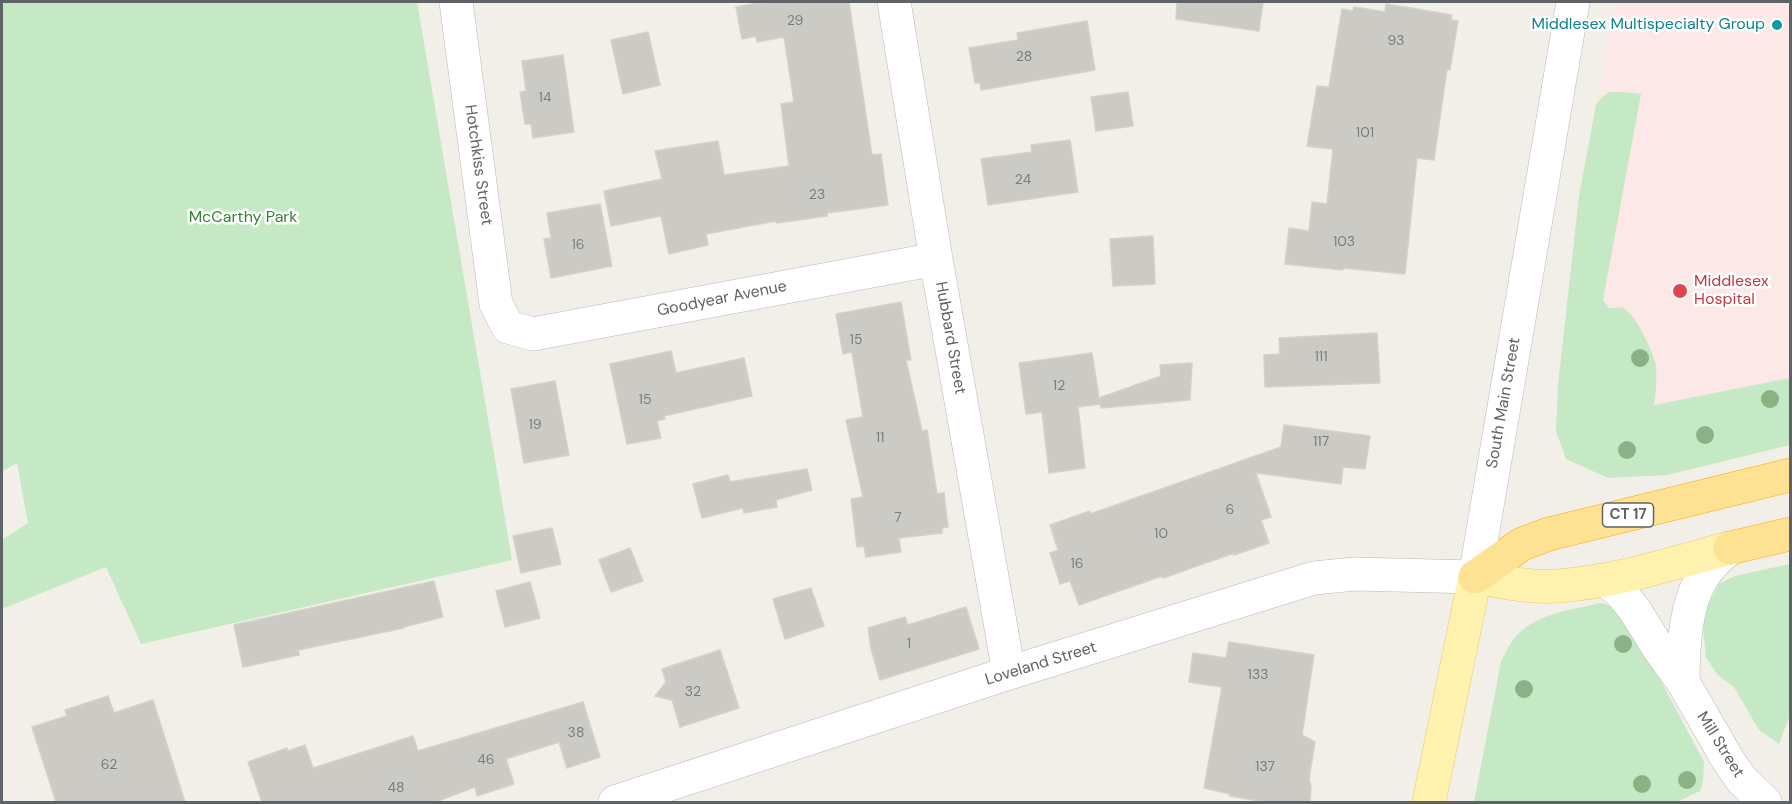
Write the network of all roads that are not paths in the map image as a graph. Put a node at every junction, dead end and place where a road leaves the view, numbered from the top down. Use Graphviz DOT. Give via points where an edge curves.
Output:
graph roads {
  1 [pos="456,2"];
  2 [pos="894,2"];
  3 [pos="1573,2"];
  4 [pos="936,259"];
  5 [pos="508,327"];
  6 [pos="1791,475"];
  7 [pos="1791,534"];
  8 [pos="1730,548"];
  9 [pos="1475,577"];
  10 [pos="1606,580"];
  11 [pos="1009,673"];
  12 [pos="1683,682"];
  13 [pos="615,802"];
  14 [pos="1429,802"];
  15 [pos="1765,802"];
  1 -- 5 [label="street, Hotchkiss Street" via="496,304"];
  2 -- 4 [label="street, Hubbard Street"];
  3 -- 9 [label="street, South Main Street"];
  4 -- 5 [label="street, Goodyear Avenue" via="532,334"];
  4 -- 11 [label="street, Hubbard Street"];
  6 -- 9 [label="highway, CT 17" via="1549,534 1522,544"];
  7 -- 8 [label="highway"];
  8 -- 10 [label="main road"];
  8 -- 12 [label="street" via="1713,562 1693,594"];
  9 -- 10 [label="main road" via="1536,586"];
  9 -- 11 [label="street, Loveland Street" via="1355,574 1314,578"];
  9 -- 14 [label="main road, South Main Street"];
  10 -- 12 [label="street, Mill Street" via="1634,609"];
  11 -- 13 [label="street, Loveland Street"];
  12 -- 15 [label="street, Mill Street" via="1728,760"];
}
